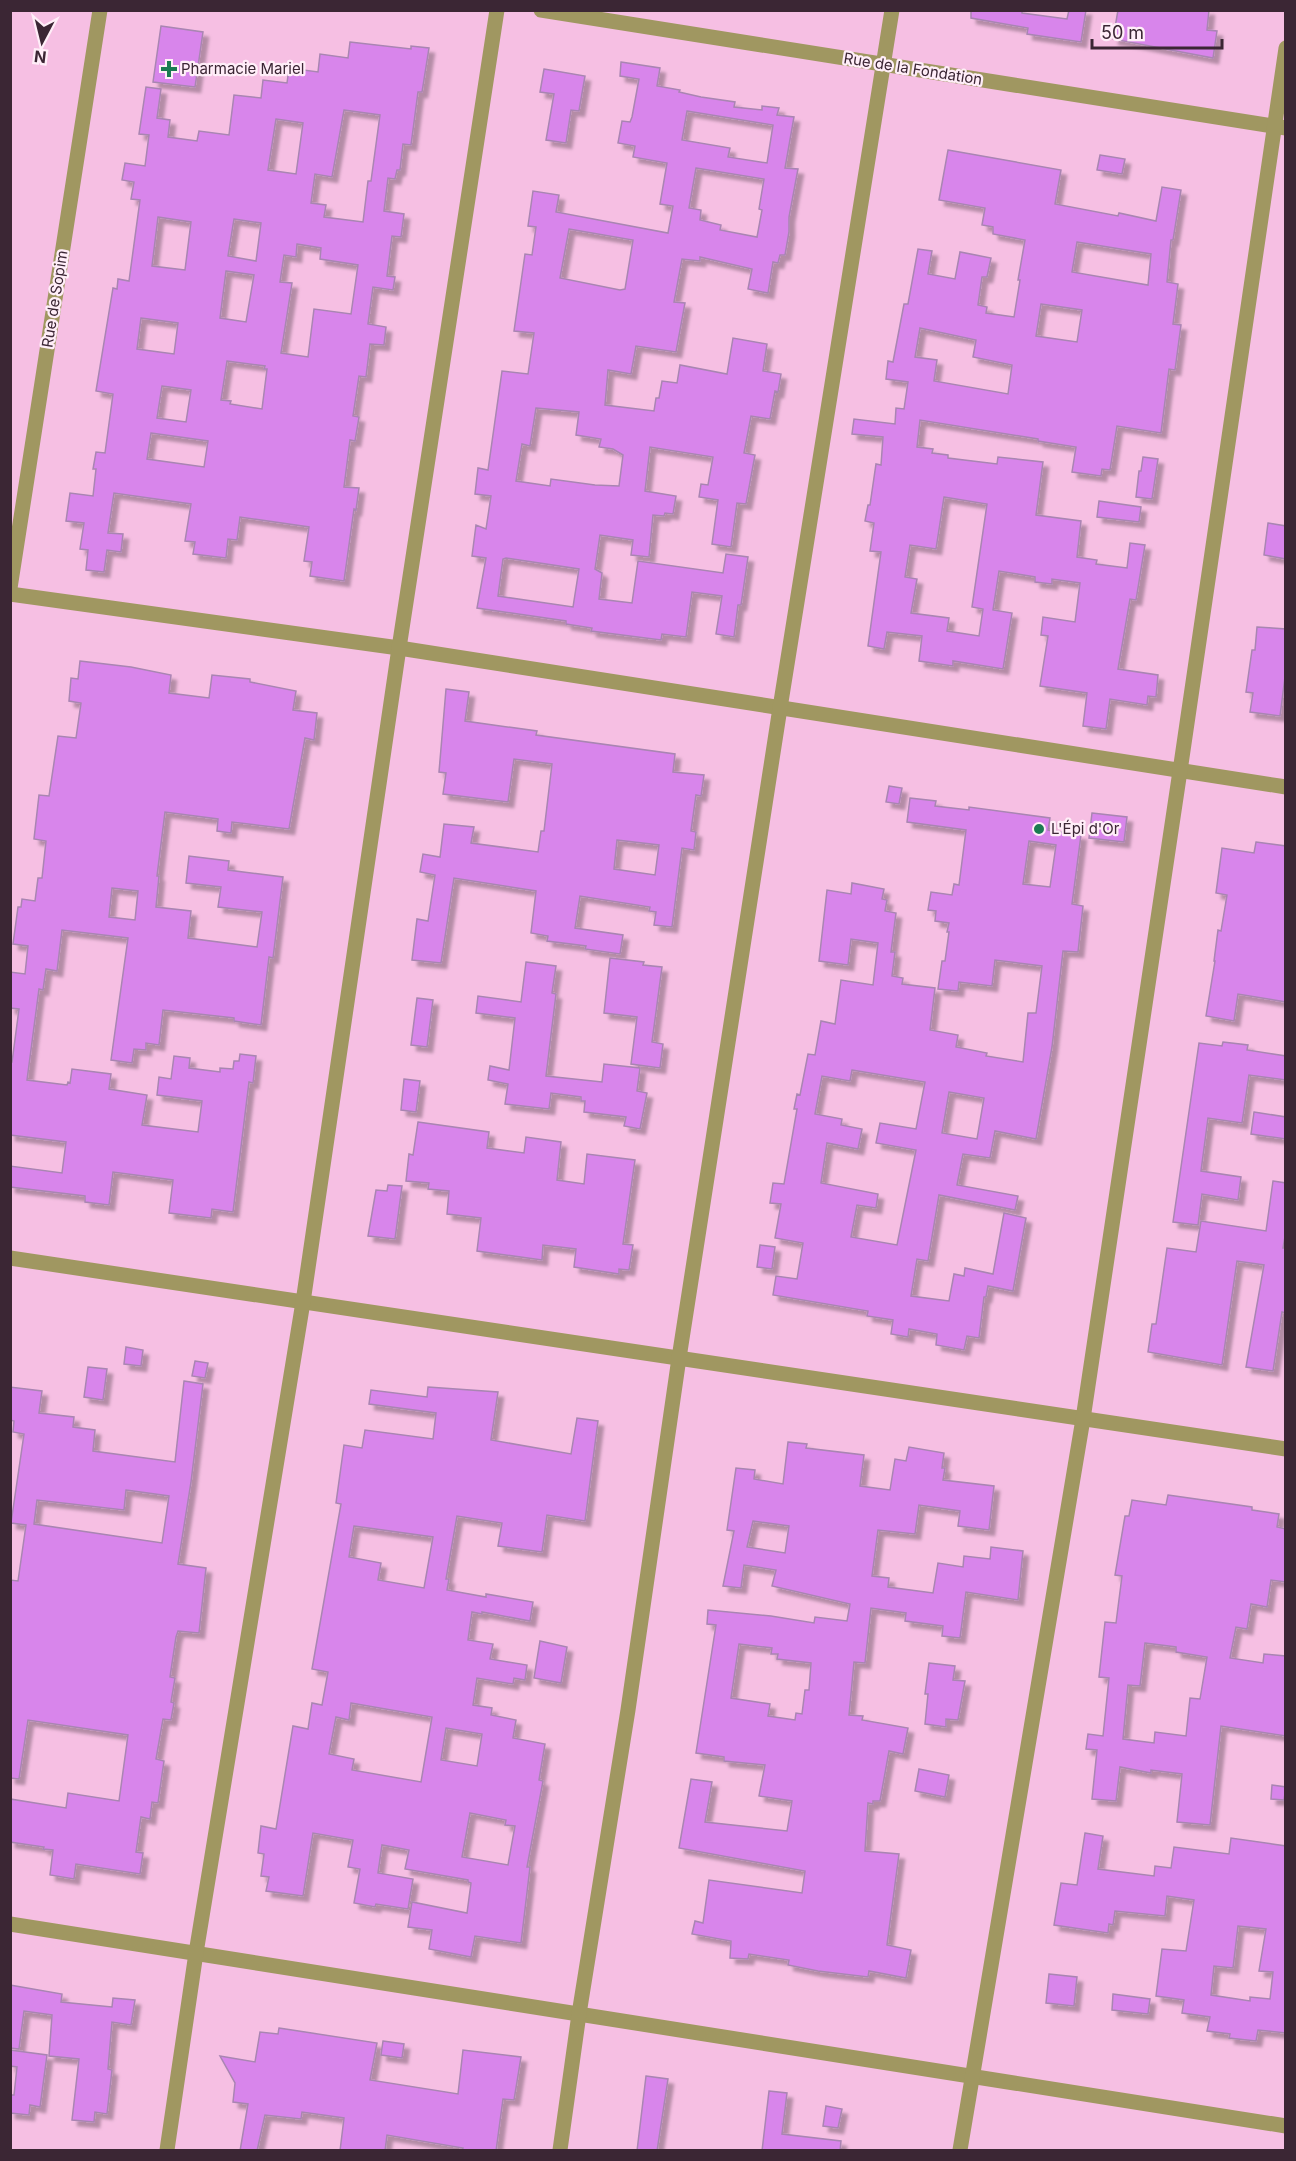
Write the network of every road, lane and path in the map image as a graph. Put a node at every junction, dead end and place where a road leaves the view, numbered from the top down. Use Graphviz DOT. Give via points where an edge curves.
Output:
graph roads {
  1 [pos="100,10"];
  2 [pos="497,10"];
  3 [pos="541,10"];
  4 [pos="892,10"];
  5 [pos="1286,48"];
  6 [pos="884,64"];
  7 [pos="1280,127"];
  8 [pos="10,588"];
  9 [pos="10,594"];
  10 [pos="399,648"];
  11 [pos="780,708"];
  12 [pos="1180,771"];
  13 [pos="1286,787"];
  14 [pos="10,1258"];
  15 [pos="303,1302"];
  16 [pos="679,1358"];
  17 [pos="1083,1419"];
  18 [pos="1286,1449"];
  19 [pos="10,1924"];
  20 [pos="196,1953"];
  21 [pos="579,2014"];
  22 [pos="972,2076"];
  23 [pos="1286,2126"];
  24 [pos="167,2151"];
  25 [pos="560,2151"];
  26 [pos="960,2151"];
  1 -- 8 [label="street, Rue de Sopim"];
  2 -- 10 [label="street"];
  3 -- 6 [label="street, Rue de la Fondation"];
  4 -- 6 [label="street"];
  5 -- 7 [label="street"];
  6 -- 7 [label="street, Rue de la Fondation"];
  6 -- 11 [label="street"];
  7 -- 12 [label="street"];
  9 -- 10 [label="street"];
  10 -- 11 [label="street"];
  10 -- 15 [label="street"];
  11 -- 12 [label="street"];
  11 -- 16 [label="street"];
  12 -- 13 [label="street"];
  12 -- 17 [label="street"];
  14 -- 15 [label="street"];
  15 -- 16 [label="street"];
  15 -- 20 [label="street"];
  16 -- 17 [label="street"];
  16 -- 21 [label="street"];
  17 -- 18 [label="street"];
  17 -- 22 [label="street"];
  19 -- 20 [label="street"];
  20 -- 21 [label="street"];
  20 -- 24 [label="street"];
  21 -- 22 [label="street"];
  21 -- 25 [label="street"];
  22 -- 23 [label="street"];
  22 -- 26 [label="street"];
}
